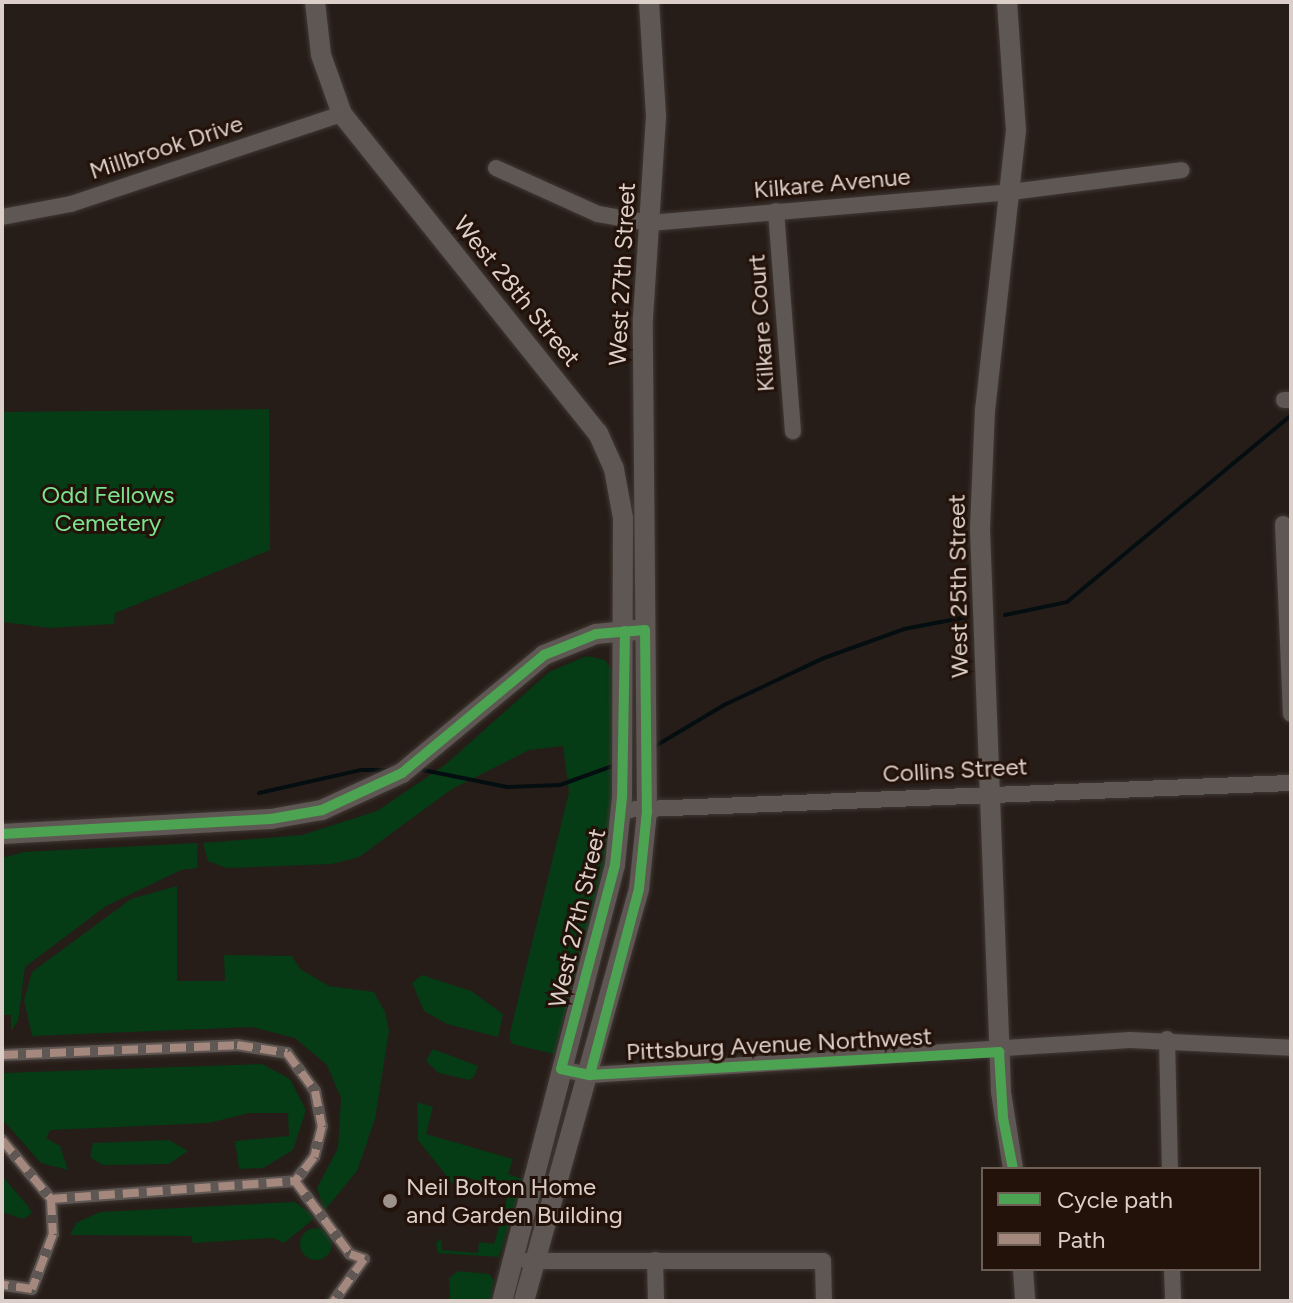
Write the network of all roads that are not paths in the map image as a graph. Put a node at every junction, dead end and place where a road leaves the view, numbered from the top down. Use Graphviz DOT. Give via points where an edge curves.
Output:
graph roads {
  1 [pos="315,2"];
  2 [pos="649,2"];
  3 [pos="1007,2"];
  4 [pos="342,114"];
  5 [pos="496,168"];
  6 [pos="1182,170"];
  7 [pos="1011,192"];
  8 [pos="776,211"];
  9 [pos="2,217"];
  10 [pos="650,223"];
  11 [pos="793,431"];
  12 [pos="1283,524"];
  13 [pos="635,630"];
  14 [pos="1291,714"];
  15 [pos="1291,783"];
  16 [pos="993,792"];
  17 [pos="621,810"];
  18 [pos="647,811"];
  19 [pos="2,834"];
  20 [pos="1167,1039"];
  21 [pos="1291,1048"];
  22 [pos="999,1052"];
  23 [pos="2,1055"];
  24 [pos="561,1069"];
  25 [pos="590,1075"];
  26 [pos="2,1140"];
  27 [pos="1013,1167"];
  28 [pos="1170,1167"];
  29 [pos="295,1181"];
  30 [pos="51,1199"];
  31 [pos="655,1260"];
  32 [pos="513,1261"];
  33 [pos="535,1262"];
  34 [pos="1023,1271"];
  35 [pos="1172,1271"];
  36 [pos="2,1285"];
  37 [pos="30,1295"];
  38 [pos="334,1301"];
  39 [pos="502,1301"];
  40 [pos="524,1301"];
  41 [pos="656,1301"];
  42 [pos="824,1301"];
  43 [pos="1025,1301"];
  44 [pos="1173,1301"];
  1 -- 4 [label="street, West 28th Street" via="321,55"];
  2 -- 10 [label="street, West 27th Street" via="656,116"];
  3 -- 7 [label="street, West 25th Street" via="1016,130"];
  4 -- 9 [label="street, Millbrook Drive" via="71,204"];
  4 -- 13 [label="street, West 28th Street" via="598,433 614,469"];
  5 -- 10 [label="street, Kilkare Avenue" via="598,214"];
  6 -- 7 [label="street, Kilkare Avenue"];
  7 -- 8 [label="street, Kilkare Avenue"];
  7 -- 16 [label="street, West 25th Street" via="985,409 980,529"];
  8 -- 10 [label="street, Kilkare Avenue"];
  8 -- 11 [label="street, Kilkare Court"];
  10 -- 13 [label="street, West 27th Street"];
  12 -- 14 [label="street"];
  13 -- 17 [label="street, West 27th Street"];
  13 -- 18 [label="street, West 27th Street"];
  13 -- 19 [label="street" via="571,642 544,655 402,773 322,810 271,819"];
  15 -- 16 [label="street, Collins Street"];
  16 -- 18 [label="street, Collins Street"];
  16 -- 22 [label="street, West 25th Street"];
  17 -- 18 [label="street, Collins Street"];
  17 -- 24 [label="street, West 27th Street" via="615,865"];
  18 -- 25 [label="street, West 27th Street" via="639,889"];
  20 -- 21 [label="street, Pittsburg Avenue Northwest"];
  20 -- 22 [label="street, Pittsburg Avenue Northwest"];
  20 -- 28 [label="street"];
  22 -- 25 [label="street, Pittsburg Avenue Northwest"];
  22 -- 27 [label="street, West 25th Street"];
  23 -- 29 [label="street" via="237,1045 287,1053 315,1091 322,1126 314,1157"];
  24 -- 25 [label="street, Pittsburg Avenue Northwest"];
  24 -- 32 [label="street, West 27th Street"];
  25 -- 33 [label="street, West 27th Street"];
  26 -- 30 [label="street"];
  29 -- 30 [label="street"];
  29 -- 38 [label="street" via="350,1254 364,1259"];
  30 -- 37 [label="street" via="53,1234"];
  31 -- 33 [label="street"];
  31 -- 41 [label="street"];
  31 -- 42 [label="street" via="823,1261"];
  32 -- 33 [label="street"];
  32 -- 39 [label="street, West 27th Street"];
  33 -- 40 [label="street, West 27th Street"];
  34 -- 43 [label="street"];
  35 -- 44 [label="street"];
  36 -- 37 [label="street"];
}
